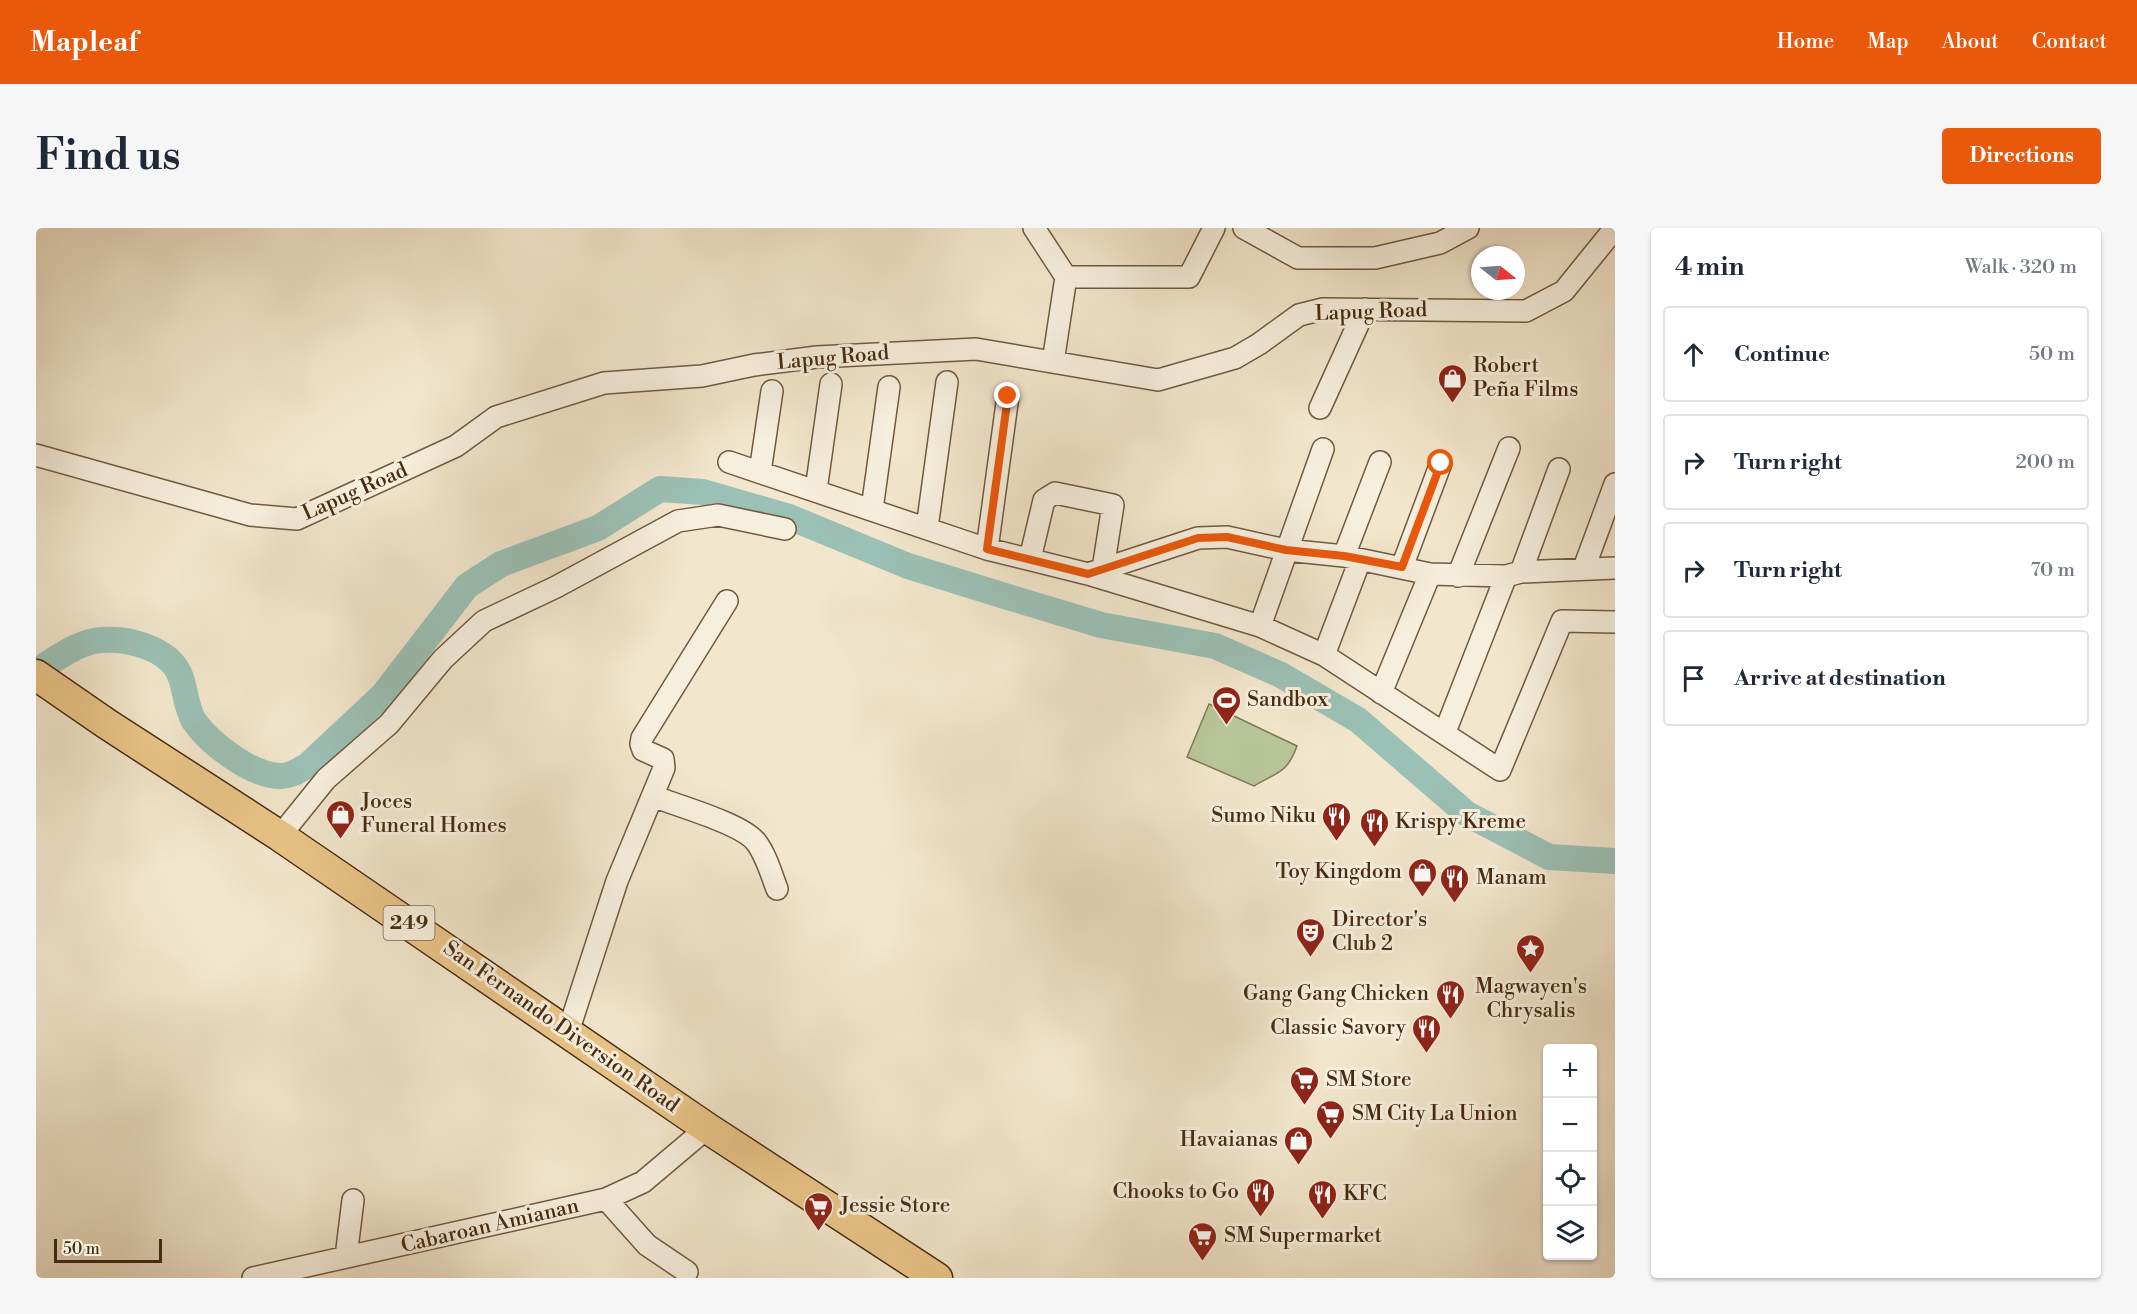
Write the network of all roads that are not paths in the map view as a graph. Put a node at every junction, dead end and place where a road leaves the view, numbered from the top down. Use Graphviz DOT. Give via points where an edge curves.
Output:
graph roads {
  1 [pos="1035,228"];
  2 [pos="1214,228"];
  3 [pos="1244,228"];
  4 [pos="1468,228"];
  5 [pos="1615,228"];
  6 [pos="1065,277"];
  7 [pos="1365,309"];
  8 [pos="1053,362"];
  9 [pos="947,382"];
  10 [pos="831,384"];
  11 [pos="889,387"];
  12 [pos="772,391"];
  13 [pos="1008,396"];
  14 [pos="1320,408"];
  15 [pos="1509,448"];
  16 [pos="1323,449"];
  17 [pos="36,455"];
  18 [pos="729,462"];
  19 [pos="1380,462"];
  20 [pos="1441,463"];
  21 [pos="1559,469"];
  22 [pos="760,472"];
  23 [pos="1615,484"];
  24 [pos="816,490"];
  25 [pos="872,509"];
  26 [pos="927,528"];
  27 [pos="785,529"];
  28 [pos="987,549"];
  29 [pos="1286,550"];
  30 [pos="1352,558"];
  31 [pos="1030,559"];
  32 [pos="1402,567"];
  33 [pos="1584,568"];
  34 [pos="1615,568"];
  35 [pos="1095,571"];
  36 [pos="1430,574"];
  37 [pos="1514,574"];
  38 [pos="1458,576"];
  39 [pos="728,602"];
  40 [pos="1615,622"];
  41 [pos="1260,626"];
  42 [pos="1324,655"];
  43 [pos="36,675"];
  44 [pos="1381,693"];
  45 [pos="1444,732"];
  46 [pos="652,796"];
  47 [pos="280,836"];
  48 [pos="777,889"];
  49 [pos="568,1032"];
  50 [pos="707,1128"];
  51 [pos="353,1200"];
  52 [pos="606,1200"];
  53 [pos="346,1257"];
  54 [pos="687,1272"];
  55 [pos="253,1278"];
  56 [pos="938,1278"];
  1 -- 6 [label="street"];
  2 -- 6 [label="street" via="1189,277"];
  3 -- 4 [label="street" via="1298,258 1375,258 1440,243"];
  5 -- 7 [label="street, Lapug Road" via="1564,291 1526,311"];
  6 -- 8 [label="street"];
  7 -- 8 [label="street, Lapug Road" via="1323,309 1299,315 1235,358 1158,380"];
  7 -- 14 [label="street"];
  8 -- 17 [label="street, Lapug Road" via="976,349 816,357 702,376 604,383 496,417 456,446 297,519 250,515"];
  9 -- 26 [label="street"];
  10 -- 24 [label="street"];
  11 -- 25 [label="street"];
  12 -- 22 [label="street"];
  13 -- 28 [label="street"];
  15 -- 38 [label="street"];
  16 -- 29 [label="street"];
  18 -- 22 [label="street"];
  19 -- 30 [label="street"];
  20 -- 32 [label="street"];
  21 -- 37 [label="street"];
  22 -- 24 [label="street"];
  23 -- 33 [label="street"];
  24 -- 25 [label="street"];
  25 -- 26 [label="street"];
  26 -- 28 [label="street"];
  27 -- 47 [label="street" via="718,515 678,521 484,621 443,659 389,724 326,779"];
  28 -- 31 [label="street"];
  29 -- 30 [label="street"];
  29 -- 35 [label="street" via="1227,537 1198,538"];
  29 -- 41 [label="street"];
  30 -- 32 [label="street"];
  30 -- 42 [label="street"];
  31 -- 35 [label="street"];
  31 -- 35 [label="street" via="1044,500 1055,494 1113,505"];
  32 -- 36 [label="street"];
  33 -- 34 [label="street"];
  33 -- 37 [label="street"];
  35 -- 41 [label="street"];
  36 -- 38 [label="street"];
  36 -- 44 [label="street"];
  37 -- 38 [label="street"];
  37 -- 45 [label="street"];
  39 -- 46 [label="street" via="642,738 643,750 665,763"];
  40 -- 45 [label="street" via="1562,621 1500,770"];
  41 -- 42 [label="street"];
  42 -- 44 [label="street"];
  43 -- 47 [label="highway, San Fernando Diversion Road / 249"];
  44 -- 45 [label="street"];
  46 -- 48 [label="street" via="736,828 755,840"];
  46 -- 49 [label="street" via="617,880"];
  47 -- 49 [label="highway, San Fernando Diversion Road / 249"];
  49 -- 50 [label="highway, San Fernando Diversion Road / 249"];
  50 -- 52 [label="street, Cabaroan Amianan" via="643,1182"];
  50 -- 56 [label="highway, San Fernando Diversion Road / 249"];
  51 -- 53 [label="street"];
  52 -- 53 [label="street, Cabaroan Amianan"];
  52 -- 54 [label="street" via="647,1245"];
  53 -- 55 [label="street, Cabaroan Amianan"];
}
